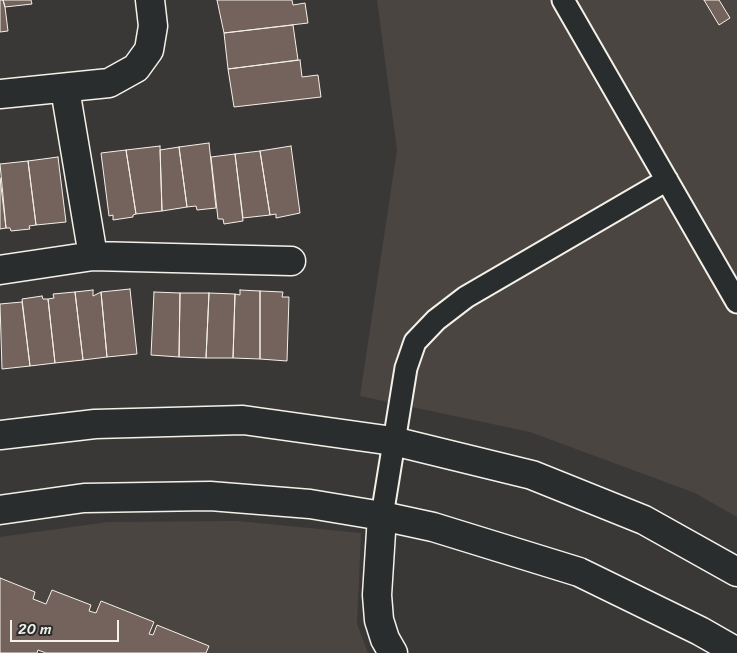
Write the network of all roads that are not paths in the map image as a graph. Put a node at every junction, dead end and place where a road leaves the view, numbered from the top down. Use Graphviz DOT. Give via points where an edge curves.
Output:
graph roads {
  1 [pos="150,0"];
  2 [pos="563,0"];
  3 [pos="65,89"];
  4 [pos="0,94"];
  5 [pos="667,180"];
  6 [pos="93,256"];
  7 [pos="291,262"];
  8 [pos="0,270"];
  9 [pos="737,302"];
  10 [pos="0,435"];
  11 [pos="392,441"];
  12 [pos="0,510"];
  13 [pos="382,516"];
  14 [pos="737,572"];
  15 [pos="737,652"];
  16 [pos="393,653"];
  1 -- 3 [label="street" via="152,26 149,50 136,68 110,83"];
  2 -- 5 [label="lane"];
  3 -- 4 [label="street"];
  3 -- 6 [label="street"];
  5 -- 9 [label="lane"];
  5 -- 11 [label="lane" via="466,297 436,320 416,342 406,368"];
  6 -- 7 [label="street"];
  6 -- 8 [label="street"];
  10 -- 11 [label="street" via="95,424 243,420"];
  11 -- 13 [label="lane"];
  11 -- 14 [label="street" via="532,475 644,520"];
  12 -- 13 [label="street" via="84,498 210,496 310,504"];
  13 -- 15 [label="street" via="433,527 579,572"];
  13 -- 16 [label="street" via="377,595 379,620"];
}
